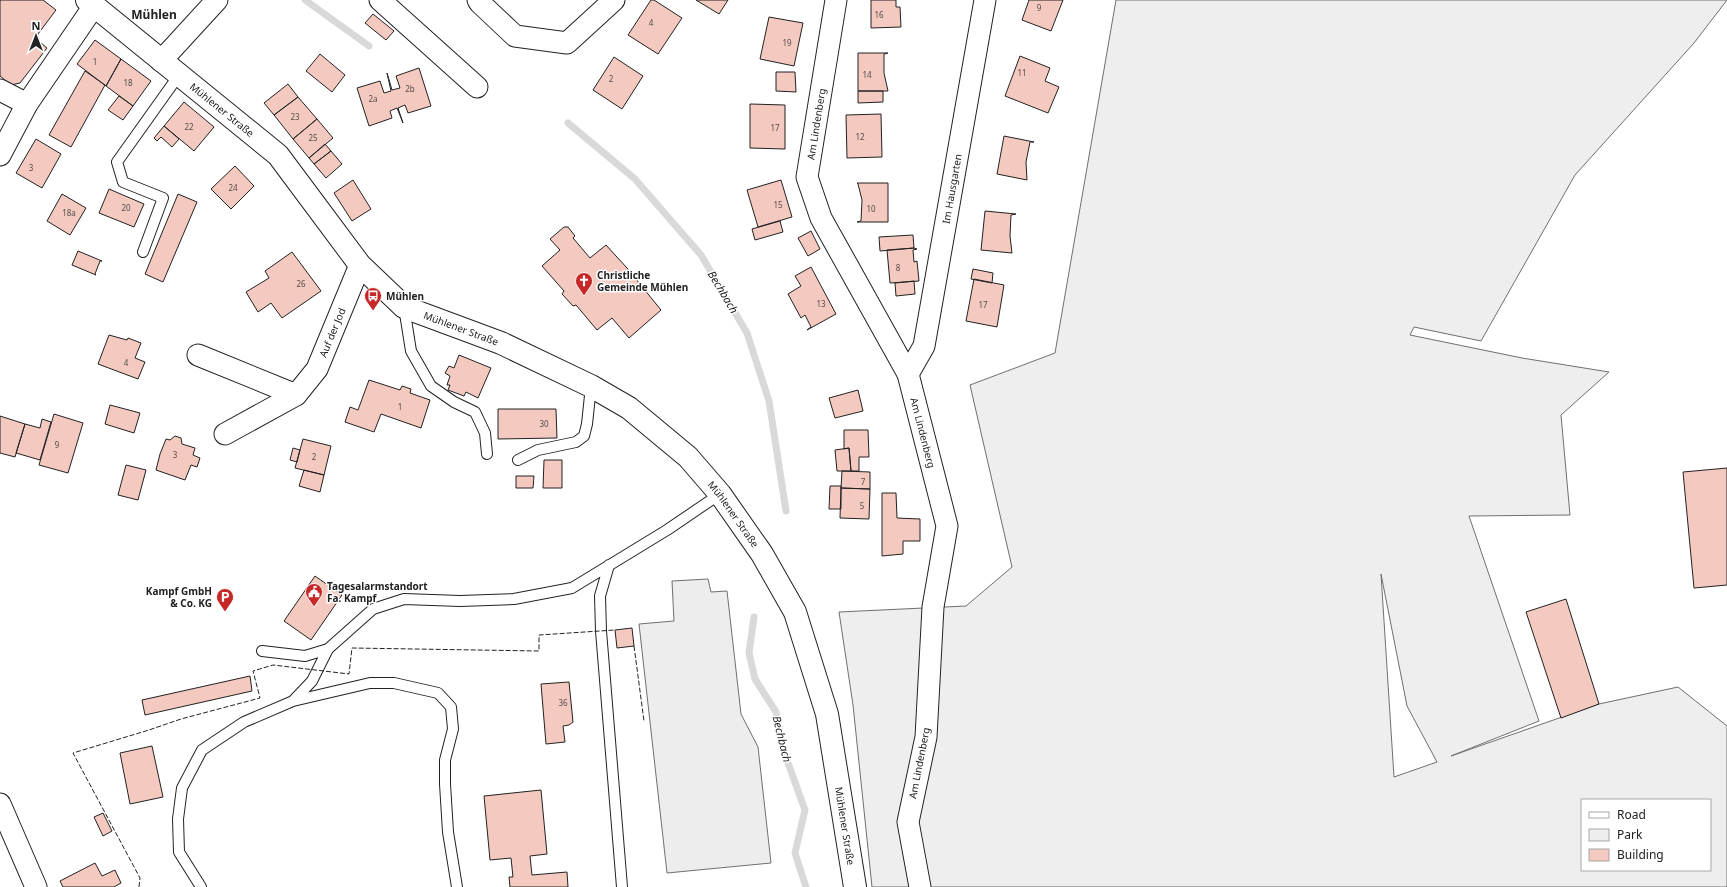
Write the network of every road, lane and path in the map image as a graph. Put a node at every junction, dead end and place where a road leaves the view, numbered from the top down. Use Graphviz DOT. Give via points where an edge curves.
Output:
graph roads {
  1 [pos="217,0"];
  2 [pos="380,0"];
  3 [pos="478,0"];
  4 [pos="614,0"];
  5 [pos="836,0"];
  6 [pos="985,0"];
  7 [pos="90,3"];
  8 [pos="161,61"];
  9 [pos="179,75"];
  10 [pos="477,87"];
  11 [pos="0,90"];
  12 [pos="27,104"];
  13 [pos="0,155"];
  14 [pos="143,252"];
  15 [pos="360,265"];
  16 [pos="404,307"];
  17 [pos="198,355"];
  18 [pos="908,374"];
  19 [pos="591,386"];
  20 [pos="296,395"];
  21 [pos="225,434"];
  22 [pos="487,454"];
  23 [pos="518,460"];
  24 [pos="720,494"];
  25 [pos="608,565"];
  26 [pos="328,649"];
  27 [pos="262,651"];
  28 [pos="293,701"];
  29 [pos="0,804"];
  30 [pos="36,887"];
  31 [pos="201,887"];
  32 [pos="457,887"];
  33 [pos="622,887"];
  34 [pos="855,887"];
  35 [pos="920,887"];
  1 -- 8 [label="street"];
  2 -- 10 [label="street"];
  3 -- 4 [label="street" via="514,36 567,43"];
  5 -- 18 [label="street, Am Lindenberg" via="807,176 821,218"];
  6 -- 18 [label="street, Im Hausgarten" via="924,346"];
  7 -- 8 [label="main road, Mühlener Straße"];
  7 -- 12 [label="street"];
  8 -- 9 [label="main road, Mühlener Straße"];
  9 -- 14 [label="lane" via="117,162 123,182 163,198"];
  9 -- 15 [label="main road, Mühlener Straße" via="278,156"];
  11 -- 12 [label="street"];
  12 -- 13 [label="street"];
  15 -- 16 [label="main road, Mühlener Straße"];
  15 -- 20 [label="street, Auf der Jod" via="316,369"];
  16 -- 19 [label="main road, Mühlener Straße" via="502,343"];
  16 -- 22 [label="lane" via="411,351 431,386 454,402 475,412 486,433"];
  17 -- 20 [label="street"];
  18 -- 35 [label="street, Am Lindenberg" via="947,526 933,607 926,737 908,822"];
  19 -- 23 [label="lane" via="584,436 576,442 538,450"];
  19 -- 24 [label="main road, Mühlener Straße" via="629,408 688,457"];
  20 -- 21 [label="street, Auf der Jod"];
  24 -- 25 [label="lane" via="667,530"];
  24 -- 34 [label="main road, Mühlener Straße" via="762,554 795,612 827,714"];
  25 -- 26 [label="lane" via="572,588 514,599 404,599 373,609"];
  25 -- 33 [label="lane" via="600,596 601,631"];
  26 -- 27 [label="lane" via="305,656"];
  26 -- 28 [label="lane" via="312,681"];
  28 -- 31 [label="lane" via="244,722 202,750 182,788 178,819 180,852"];
  28 -- 32 [label="lane" via="370,683 394,683 438,693 451,707 453,729 445,760 445,784 448,832"];
  29 -- 30 [label="street"];
}
